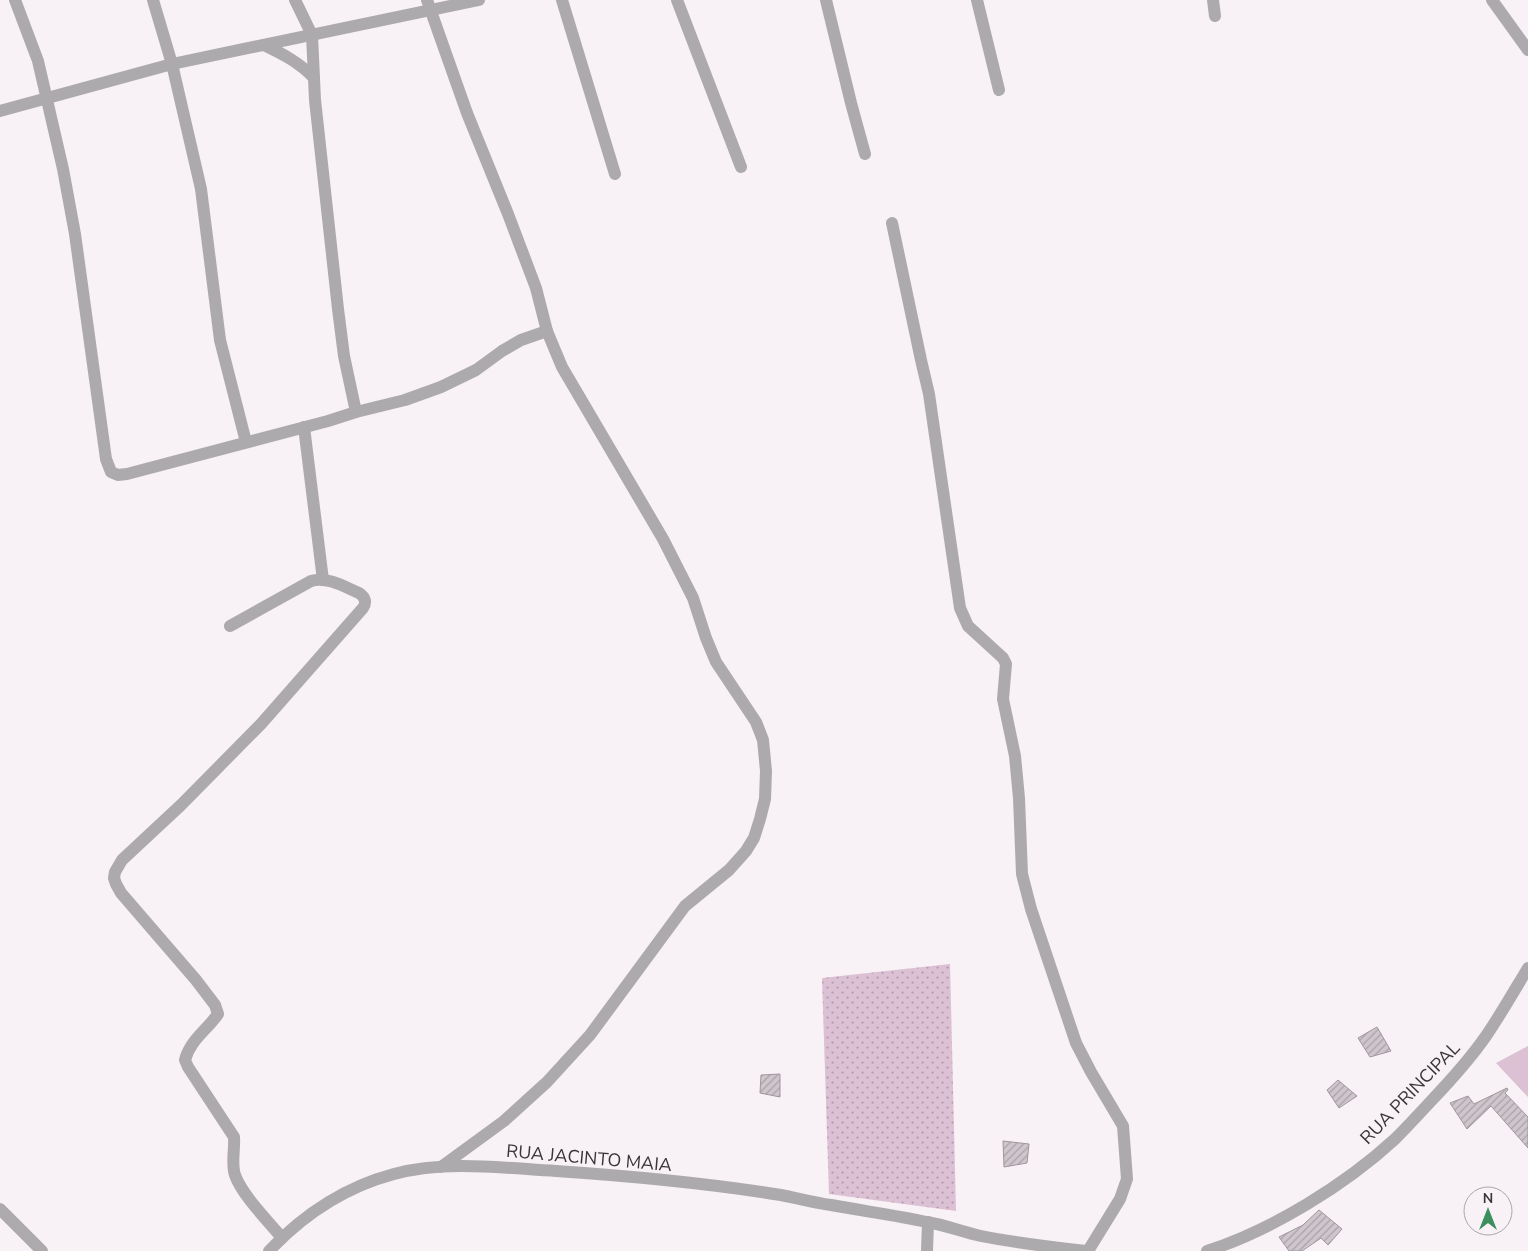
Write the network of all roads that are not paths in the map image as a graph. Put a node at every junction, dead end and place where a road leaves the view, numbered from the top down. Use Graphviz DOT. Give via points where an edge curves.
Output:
graph roads {
  1 [pos="15,0"];
  2 [pos="153,0"];
  3 [pos="295,0"];
  4 [pos="479,0"];
  5 [pos="562,0"];
  6 [pos="677,0"];
  7 [pos="826,0"];
  8 [pos="977,0"];
  9 [pos="1213,0"];
  10 [pos="1492,0"];
  11 [pos="429,5"];
  12 [pos="1215,16"];
  13 [pos="312,35"];
  14 [pos="264,45"];
  15 [pos="1528,50"];
  16 [pos="172,64"];
  17 [pos="314,78"];
  18 [pos="999,90"];
  19 [pos="47,99"];
  20 [pos="0,111"];
  21 [pos="865,154"];
  22 [pos="741,167"];
  23 [pos="615,174"];
  24 [pos="892,223"];
  25 [pos="547,331"];
  26 [pos="356,412"];
  27 [pos="304,427"];
  28 [pos="246,442"];
  29 [pos="323,580"];
  30 [pos="230,626"];
  31 [pos="1528,968"];
  32 [pos="440,1167"];
  33 [pos="0,1209"];
  34 [pos="928,1222"];
  35 [pos="282,1238"];
  36 [pos="42,1251"];
  37 [pos="269,1251"];
  38 [pos="927,1251"];
  39 [pos="1087,1251"];
  40 [pos="1206,1251"];
  1 -- 19 [label="street" via="38,61"];
  2 -- 16 [label="street"];
  3 -- 13 [label="street"];
  4 -- 11 [label="street"];
  5 -- 23 [label="street"];
  6 -- 22 [label="street"];
  7 -- 21 [label="street"];
  8 -- 18 [label="street"];
  9 -- 12 [label="street"];
  10 -- 15 [label="street"];
  11 -- 13 [label="street"];
  11 -- 25 [label="street" via="467,113 536,288"];
  13 -- 14 [label="street"];
  13 -- 17 [label="street"];
  14 -- 16 [label="street"];
  14 -- 17 [label="street" via="297,63"];
  16 -- 19 [label="street"];
  16 -- 28 [label="street" via="201,189 220,340"];
  17 -- 26 [label="street" via="338,309"];
  19 -- 20 [label="street"];
  19 -- 28 [label="street" via="75,234 106,459 111,472 127,474"];
  24 -- 39 [label="street" via="929,394 960,608 968,626 1004,658 1006,664 1002,699 1015,756 1022,874 1031,910 1076,1043 1123,1126 1126,1178 1120,1198"];
  25 -- 26 [label="street" via="521,340 476,370 441,387"];
  25 -- 32 [label="street" via="562,367 663,539 693,598 716,662 756,722 763,740 765,798 754,838 746,851 729,870 685,906 590,1035 547,1082 504,1121"];
  26 -- 27 [label="street"];
  27 -- 28 [label="street"];
  27 -- 29 [label="street"];
  29 -- 30 [label="street" via="311,581"];
  29 -- 35 [label="street" via="360,593 364,596 363,608 262,724 122,860 114,878 121,893 215,1004 218,1014 192,1043 185,1060 234,1137 234,1166 245,1193"];
  31 -- 40 [label="street, RUA PRINCIPAL" via="1480,1044 1447,1085 1395,1139 1297,1210 1247,1236"];
  32 -- 34 [label="street, RUA JACINTO MAIA" via="604,1175 737,1189"];
  32 -- 35 [label="street, RUA JACINTO MAIA" via="395,1174 352,1190 318,1208"];
  33 -- 36 [label="street"];
  34 -- 38 [label="street"];
  34 -- 39 [label="street" via="1021,1244"];
  35 -- 37 [label="street, RUA JACINTO MAIA"];
}
